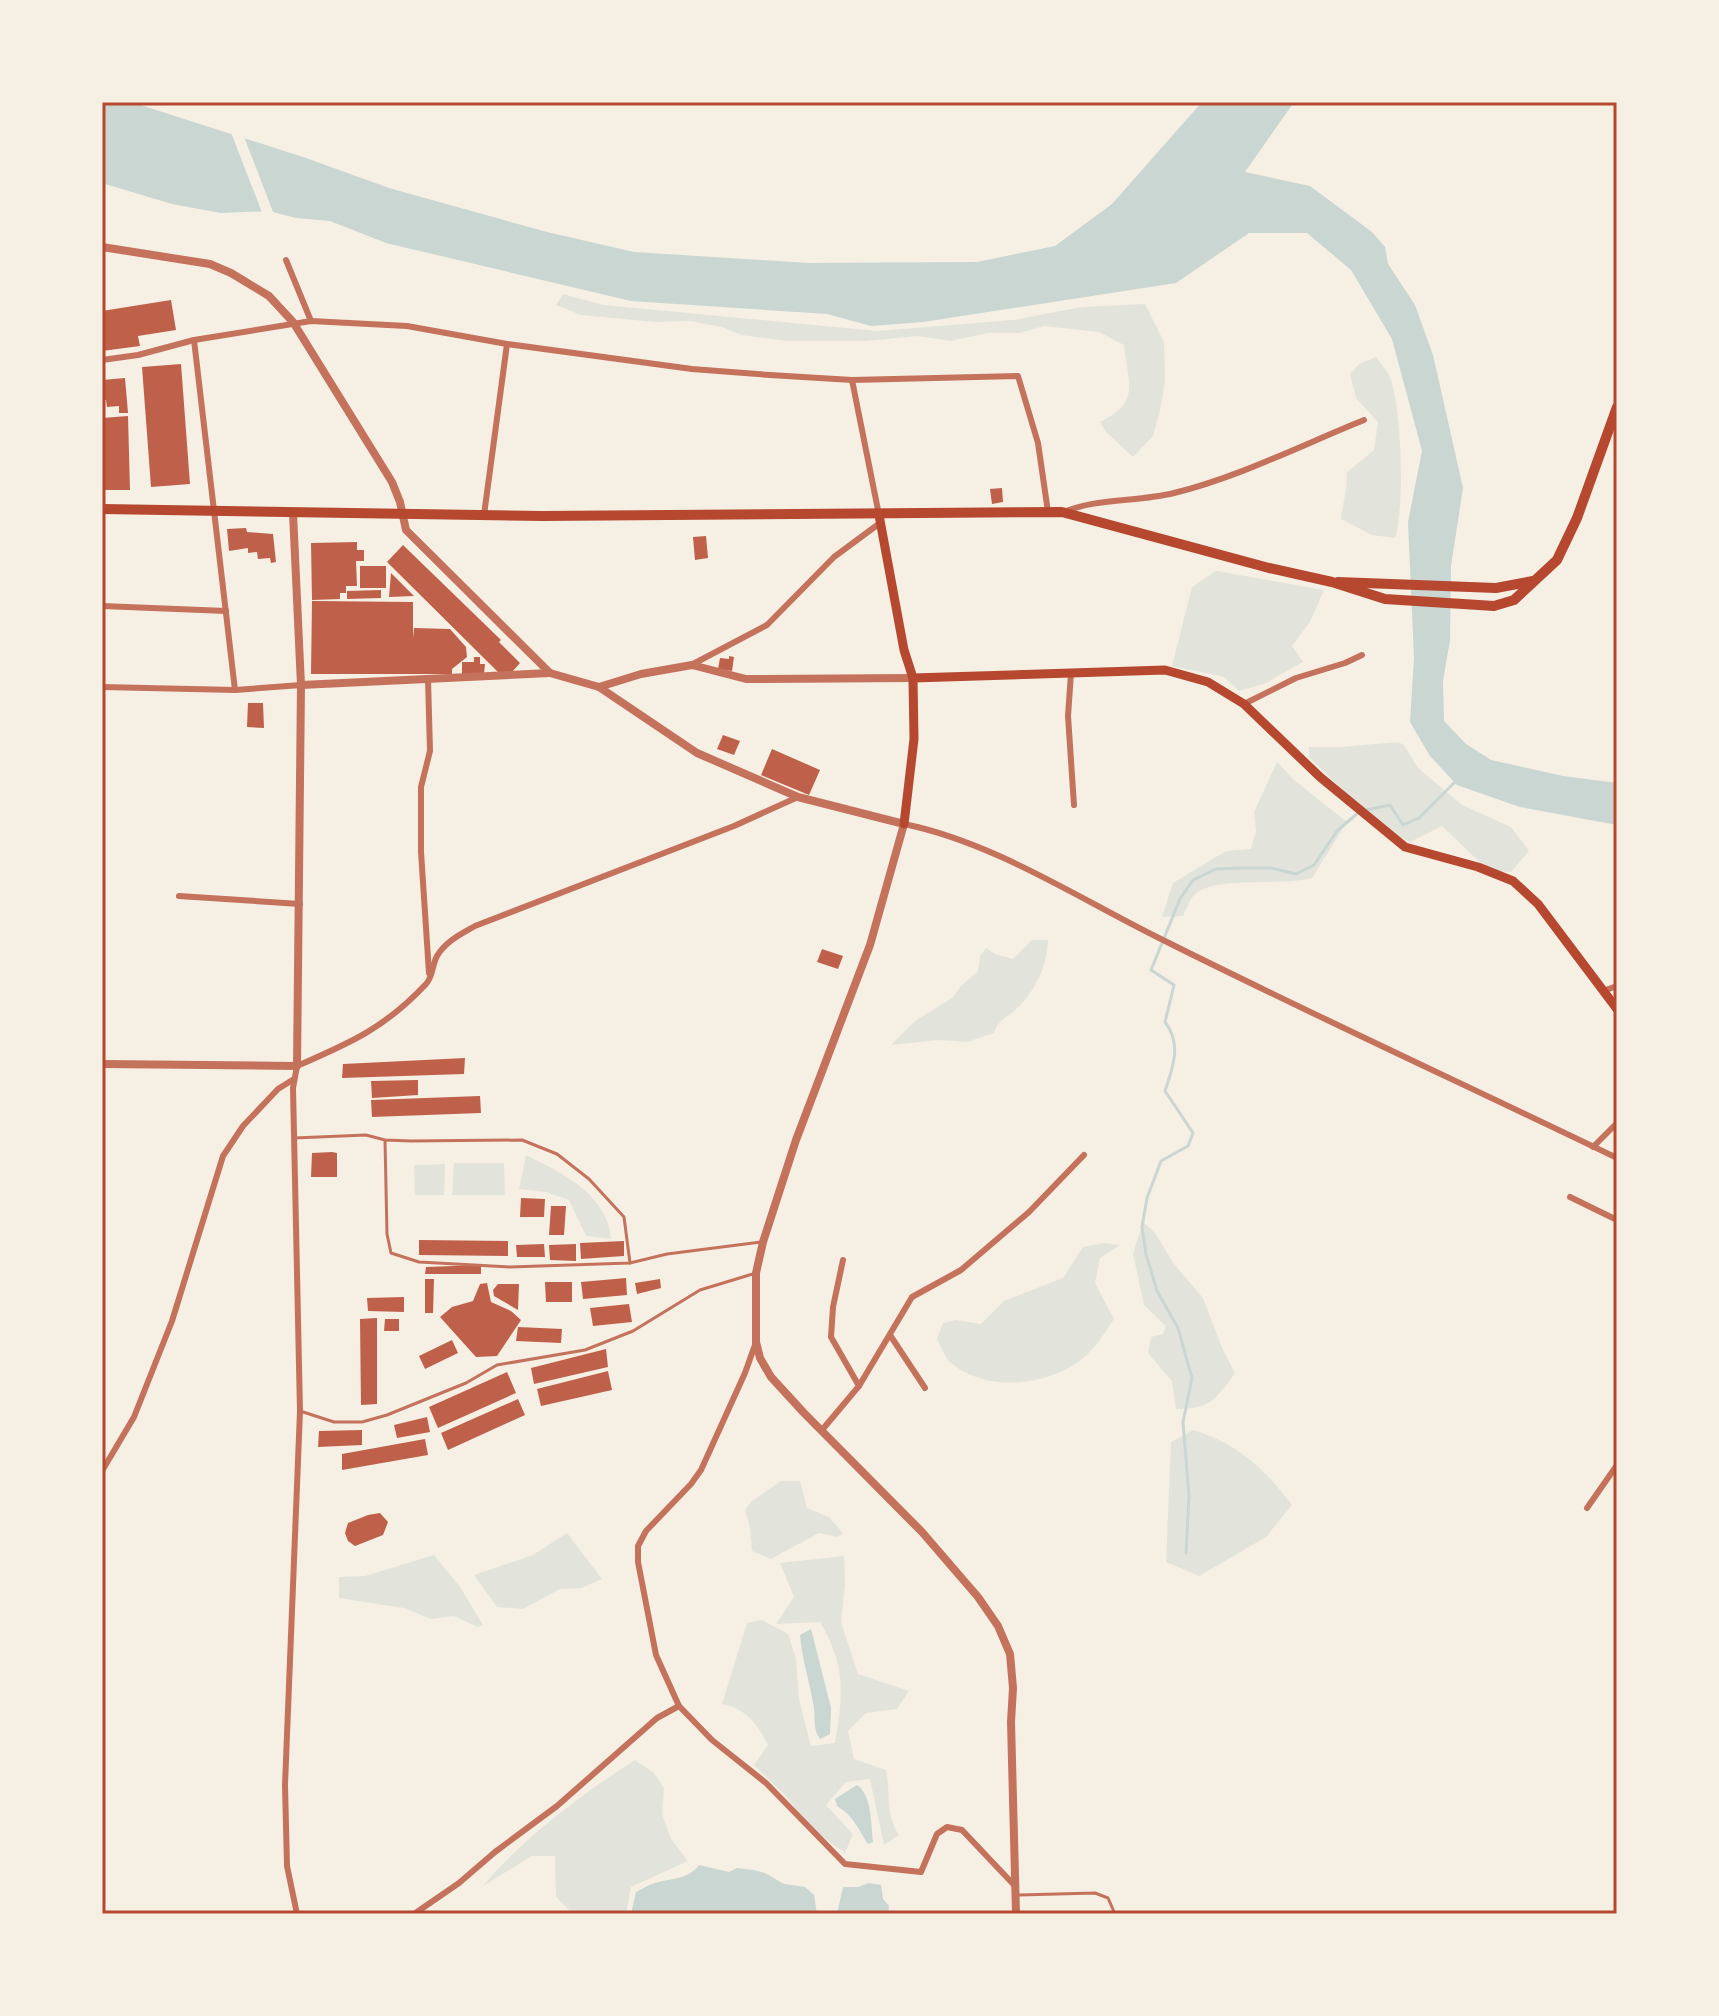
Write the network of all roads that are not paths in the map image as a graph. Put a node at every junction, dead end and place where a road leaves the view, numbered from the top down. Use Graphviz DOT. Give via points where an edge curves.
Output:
graph roads {
  1 [pos="102,247"];
  2 [pos="286,260"];
  3 [pos="311,321"];
  4 [pos="293,322"];
  5 [pos="194,340"];
  6 [pos="507,344"];
  7 [pos="102,360"];
  8 [pos="852,380"];
  9 [pos="1617,407"];
  10 [pos="1364,420"];
  11 [pos="102,509"];
  12 [pos="215,512"];
  13 [pos="1048,512"];
  14 [pos="1062,512"];
  15 [pos="293,513"];
  16 [pos="401,514"];
  17 [pos="484,515"];
  18 [pos="880,519"];
  19 [pos="1537,579"];
  20 [pos="1332,582"];
  21 [pos="102,606"];
  22 [pos="226,611"];
  23 [pos="1362,655"];
  24 [pos="692,665"];
  25 [pos="1071,672"];
  26 [pos="550,673"];
  27 [pos="913,678"];
  28 [pos="428,679"];
  29 [pos="301,685"];
  30 [pos="102,687"];
  31 [pos="599,687"];
  32 [pos="235,690"];
  33 [pos="1244,704"];
  34 [pos="798,797"];
  35 [pos="1074,805"];
  36 [pos="904,824"];
  37 [pos="179,896"];
  38 [pos="300,904"];
  39 [pos="430,981"];
  40 [pos="1617,986"];
  41 [pos="1603,991"];
  42 [pos="1617,1009"];
  43 [pos="102,1064"];
  44 [pos="297,1066"];
  45 [pos="294,1079"];
  46 [pos="1617,1123"];
  47 [pos="294,1138"];
  48 [pos="385,1140"];
  49 [pos="1593,1147"];
  50 [pos="1084,1155"];
  51 [pos="1617,1158"];
  52 [pos="1570,1197"];
  53 [pos="1617,1220"];
  54 [pos="763,1242"];
  55 [pos="843,1260"];
  56 [pos="630,1263"];
  57 [pos="756,1273"];
  58 [pos="890,1335"];
  59 [pos="756,1342"];
  60 [pos="859,1386"];
  61 [pos="925,1388"];
  62 [pos="300,1411"];
  63 [pos="822,1430"];
  64 [pos="1617,1465"];
  65 [pos="102,1471"];
  66 [pos="1587,1508"];
  67 [pos="679,1706"];
  68 [pos="1015,1890"];
  69 [pos="297,1914"];
  70 [pos="414,1914"];
  71 [pos="1016,1914"];
  72 [pos="1115,1914"];
  1 -- 4 [label="street" via="210,264 269,296"];
  2 -- 3 [label="street"];
  3 -- 4 [label="street"];
  3 -- 6 [label="street" via="407,326"];
  4 -- 5 [label="street"];
  4 -- 16 [label="street" via="392,482"];
  5 -- 7 [label="street"];
  5 -- 12 [label="street"];
  6 -- 8 [label="street" via="692,369"];
  6 -- 17 [label="street"];
  8 -- 13 [label="street" via="1018,376 1038,443"];
  8 -- 18 [label="street"];
  9 -- 19 [label="main road" via="1569,540"];
  10 -- 14 [label="street" via="1185,490"];
  11 -- 12 [label="main road"];
  12 -- 15 [label="main road"];
  12 -- 22 [label="street"];
  13 -- 14 [label="main road"];
  13 -- 18 [label="main road"];
  14 -- 20 [label="main road"];
  15 -- 16 [label="main road"];
  15 -- 29 [label="street"];
  16 -- 17 [label="main road"];
  16 -- 26 [label="street" via="412,537"];
  17 -- 18 [label="main road"];
  18 -- 24 [label="street" via="767,625"];
  18 -- 27 [label="main road"];
  19 -- 20 [label="main road" via="1511,587"];
  19 -- 20 [label="main road" via="1514,600 1494,606 1399,600"];
  21 -- 22 [label="street"];
  22 -- 32 [label="street"];
  23 -- 33 [label="street" via="1296,678"];
  24 -- 27 [label="street" via="746,679"];
  24 -- 31 [label="street"];
  25 -- 27 [label="main road"];
  25 -- 33 [label="main road" via="1165,670 1208,682"];
  25 -- 35 [label="street"];
  26 -- 28 [label="street"];
  26 -- 31 [label="street"];
  27 -- 36 [label="main road" via="914,739"];
  28 -- 29 [label="street"];
  28 -- 39 [label="street" via="430,751 421,787 421,852"];
  29 -- 32 [label="street"];
  29 -- 38 [label="street"];
  30 -- 32 [label="street"];
  31 -- 34 [label="street" via="697,753"];
  33 -- 41 [label="main road" via="1320,777 1405,847 1513,881 1538,904"];
  34 -- 36 [label="street"];
  34 -- 39 [label="street" via="475,926 454,937 437,957"];
  36 -- 49 [label="street" via="940,831 1015,864"];
  36 -- 54 [label="street" via="870,945"];
  37 -- 38 [label="street"];
  38 -- 44 [label="street"];
  39 -- 44 [label="street" via="367,1035"];
  40 -- 41 [label="street"];
  41 -- 42 [label="main road"];
  43 -- 44 [label="street"];
  44 -- 45 [label="street"];
  45 -- 47 [label="street"];
  45 -- 65 [label="street" via="243,1126 223,1156 162,1345 134,1417"];
  46 -- 49 [label="street"];
  47 -- 48 [label="lane" via="366,1135"];
  47 -- 62 [label="street"];
  48 -- 56 [label="lane" via="517,1138 557,1154 624,1217"];
  48 -- 56 [label="lane" via="391,1253 419,1262 524,1267"];
  49 -- 51 [label="street"];
  50 -- 58 [label="street" via="1029,1212 961,1270 912,1297"];
  52 -- 53 [label="street"];
  54 -- 56 [label="lane"];
  54 -- 57 [label="street"];
  55 -- 60 [label="street" via="831,1337"];
  57 -- 59 [label="street"];
  57 -- 62 [label="lane" via="700,1290 633,1331 585,1350 497,1365 387,1415 334,1422"];
  58 -- 60 [label="street"];
  58 -- 61 [label="street"];
  59 -- 63 [label="street" via="771,1377"];
  59 -- 67 [label="street" via="701,1470 638,1546 656,1655"];
  60 -- 63 [label="street"];
  62 -- 69 [label="street" via="285,1785 287,1866"];
  63 -- 68 [label="street" via="978,1597 1010,1654"];
  64 -- 66 [label="street"];
  67 -- 68 [label="street" via="766,1783 845,1864 921,1872 937,1834 947,1827 962,1830"];
  67 -- 70 [label="street" via="657,1718 557,1806"];
  68 -- 71 [label="street"];
  68 -- 72 [label="lane" via="1095,1893 1108,1898"];
}
